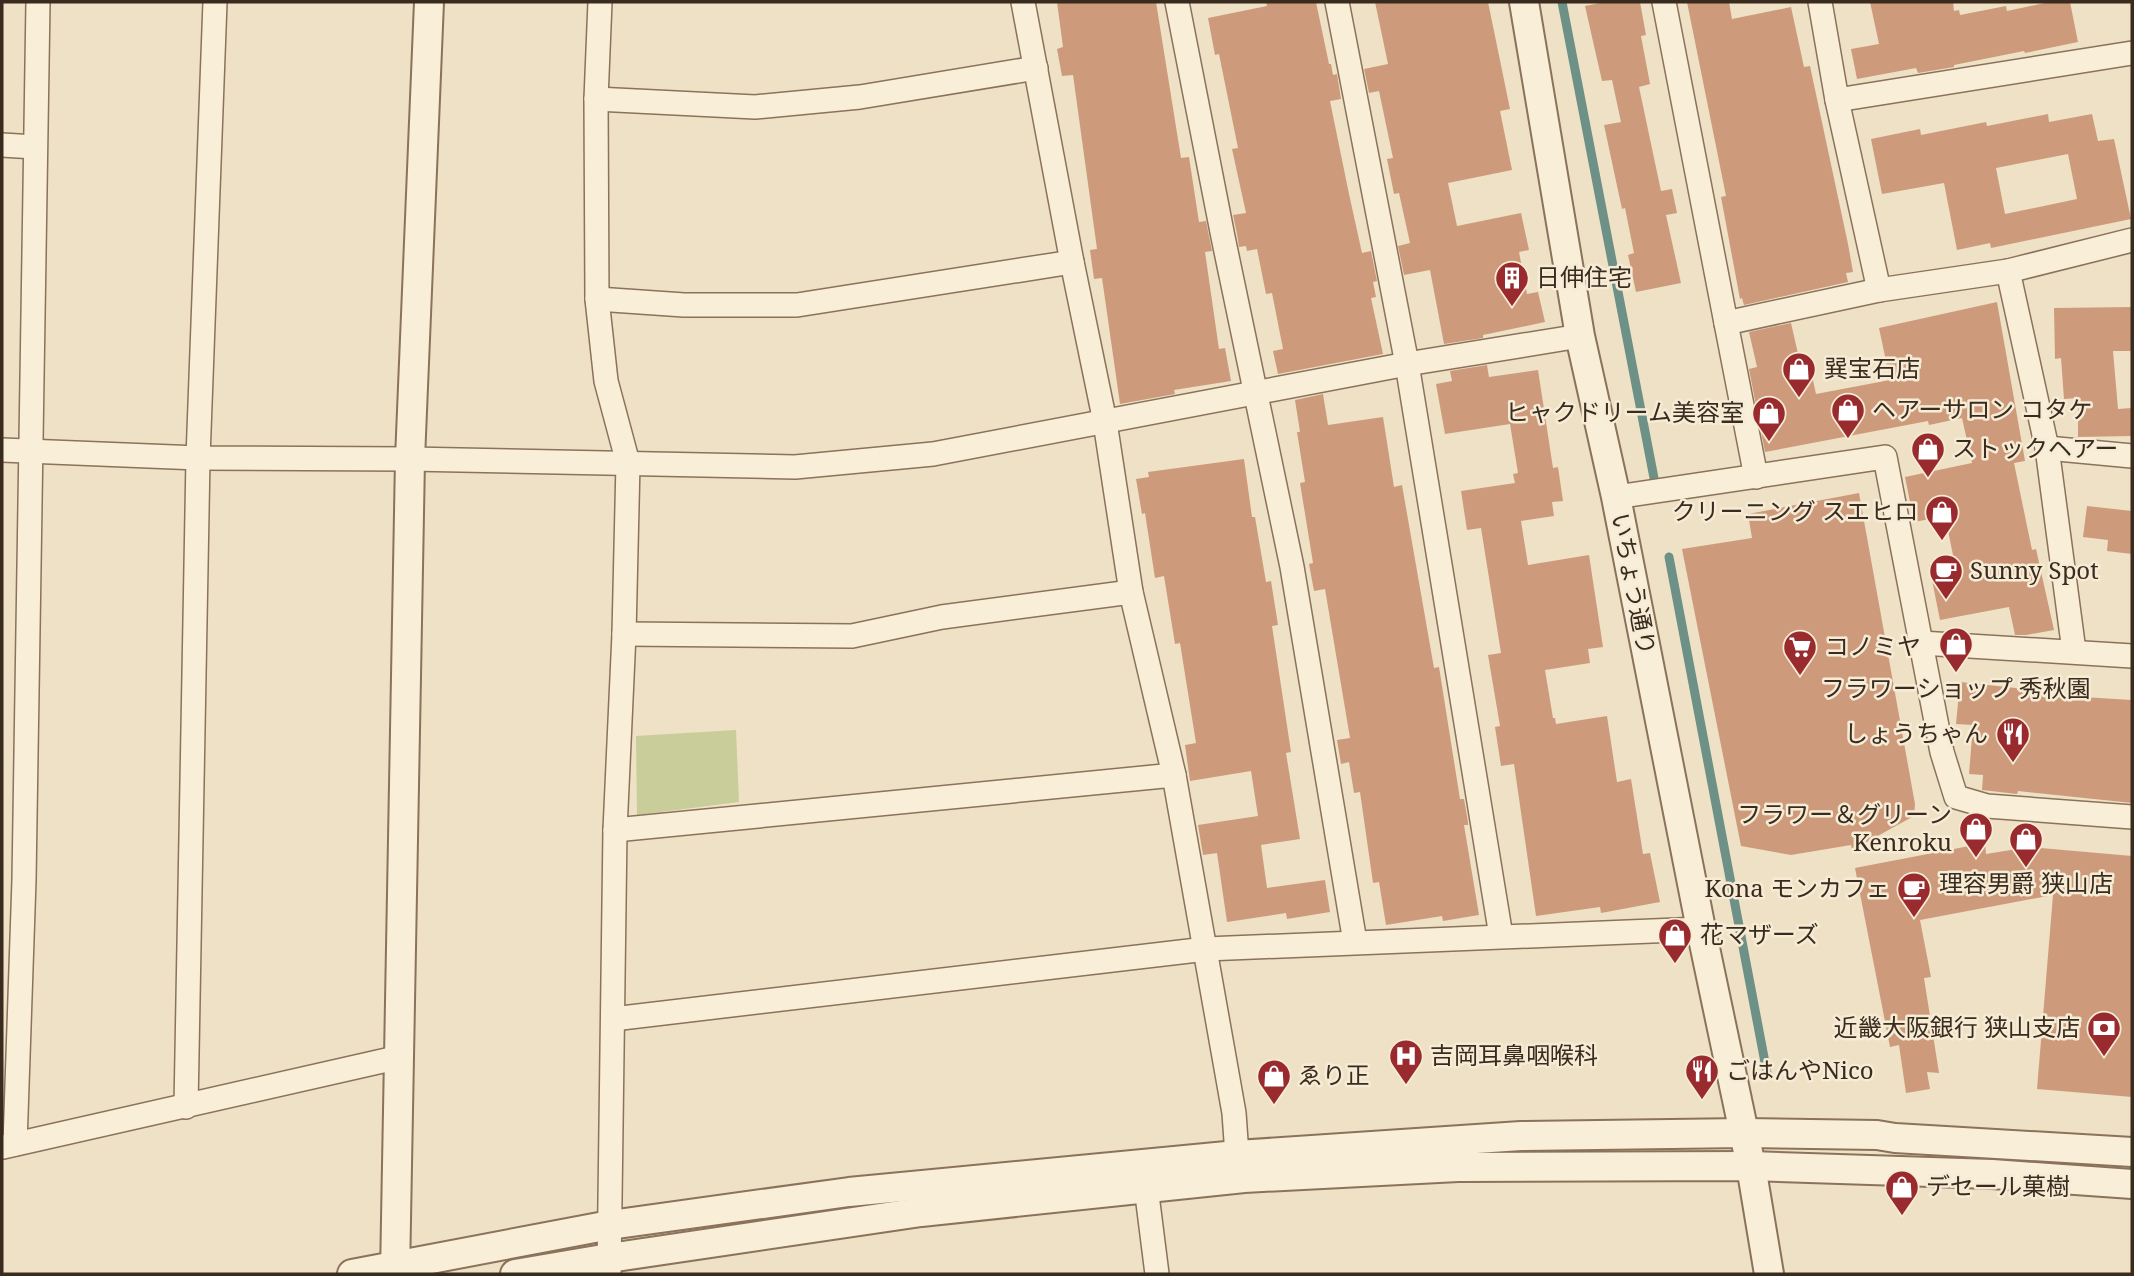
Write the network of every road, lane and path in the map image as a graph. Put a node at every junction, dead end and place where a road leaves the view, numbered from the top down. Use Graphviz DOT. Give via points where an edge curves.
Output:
graph roads {
  1 [pos="38,2"];
  2 [pos="215,2"];
  3 [pos="429,2"];
  4 [pos="600,2"];
  5 [pos="1023,2"];
  6 [pos="1177,2"];
  7 [pos="1337,2"];
  8 [pos="1524,2"];
  9 [pos="1664,2"];
  10 [pos="1820,2"];
  11 [pos="2132,53"];
  12 [pos="1036,68"];
  13 [pos="596,99"];
  14 [pos="1837,100"];
  15 [pos="2,145"];
  16 [pos="36,147"];
  17 [pos="2132,240"];
  18 [pos="1072,262"];
  19 [pos="2008,271"];
  20 [pos="1879,289"];
  21 [pos="597,299"];
  22 [pos="1727,323"];
  23 [pos="1580,336"];
  24 [pos="1407,364"];
  25 [pos="1257,394"];
  26 [pos="1105,422"];
  27 [pos="2047,448"];
  28 [pos="2,450"];
  29 [pos="30,452"];
  30 [pos="2132,456"];
  31 [pos="198,458"];
  32 [pos="410,459"];
  33 [pos="628,463"];
  34 [pos="1756,477"];
  35 [pos="1616,497"];
  36 [pos="1131,592"];
  37 [pos="624,634"];
  38 [pos="1921,643"];
  39 [pos="2074,651"];
  40 [pos="2132,656"];
  41 [pos="1174,775"];
  42 [pos="2132,817"];
  43 [pos="615,830"];
  44 [pos="1701,929"];
  45 [pos="1501,936"];
  46 [pos="1355,942"];
  47 [pos="1206,949"];
  48 [pos="613,1019"];
  49 [pos="400,1057"];
  50 [pos="186,1107"];
  51 [pos="1744,1132"];
  52 [pos="8,1146"];
  53 [pos="2132,1152"];
  54 [pos="1237,1155"];
  55 [pos="1751,1166"];
  56 [pos="2132,1184"];
  57 [pos="1146,1187"];
  58 [pos="610,1225"];
  59 [pos="609,1266"];
  60 [pos="395,1270"];
  61 [pos="352,1274"];
  62 [pos="515,1274"];
  63 [pos="1157,1274"];
  64 [pos="1769,1274"];
  1 -- 16 [label="street"];
  2 -- 31 [label="street"];
  3 -- 32 [label="street"];
  4 -- 13 [label="street"];
  5 -- 12 [label="street"];
  6 -- 25 [label="street"];
  7 -- 24 [label="street"];
  8 -- 23 [label="street, いちょう通り"];
  9 -- 22 [label="street"];
  10 -- 14 [label="street"];
  11 -- 14 [label="street"];
  12 -- 13 [label="street" via="860,97 755,107"];
  12 -- 18 [label="street"];
  13 -- 21 [label="street"];
  14 -- 20 [label="street"];
  15 -- 16 [label="street"];
  16 -- 29 [label="street"];
  17 -- 19 [label="street"];
  18 -- 21 [label="street" via="797,305"];
  18 -- 26 [label="street"];
  19 -- 20 [label="street"];
  19 -- 27 [label="street"];
  20 -- 22 [label="street"];
  21 -- 33 [label="street" via="606,381"];
  22 -- 34 [label="street"];
  23 -- 24 [label="street"];
  23 -- 35 [label="street, いちょう通り"];
  24 -- 25 [label="street"];
  24 -- 45 [label="street"];
  25 -- 26 [label="street"];
  25 -- 46 [label="street" via="1292,567"];
  26 -- 33 [label="street" via="933,454 795,467"];
  26 -- 36 [label="street"];
  27 -- 30 [label="street"];
  27 -- 39 [label="street"];
  28 -- 29 [label="street"];
  29 -- 31 [label="street"];
  29 -- 52 [label="street" via="24,880"];
  31 -- 32 [label="street"];
  31 -- 50 [label="street"];
  32 -- 33 [label="street"];
  32 -- 49 [label="street"];
  33 -- 37 [label="street"];
  34 -- 35 [label="street"];
  34 -- 38 [label="street" via="1885,457"];
  35 -- 44 [label="street, いちょう通り"];
  36 -- 37 [label="street" via="942,617 852,636"];
  36 -- 41 [label="street"];
  37 -- 43 [label="street"];
  38 -- 39 [label="street"];
  38 -- 42 [label="street" via="1942,752 1956,797 1987,806"];
  39 -- 40 [label="street"];
  41 -- 43 [label="street"];
  41 -- 47 [label="street"];
  43 -- 48 [label="street"];
  44 -- 45 [label="street"];
  44 -- 51 [label="street, いちょう通り"];
  45 -- 46 [label="street"];
  46 -- 47 [label="street"];
  47 -- 48 [label="street"];
  47 -- 54 [label="street"];
  48 -- 58 [label="street"];
  49 -- 50 [label="street"];
  49 -- 60 [label="street"];
  50 -- 52 [label="street"];
  51 -- 53 [label="street" via="1877,1135"];
  51 -- 54 [label="street" via="1521,1136"];
  51 -- 55 [label="street, いちょう通り"];
  54 -- 58 [label="street" via="849,1192"];
  55 -- 56 [label="street"];
  55 -- 57 [label="street" via="1458,1167"];
  55 -- 64 [label="street, いちょう通り"];
  57 -- 59 [label="street" via="921,1212"];
  57 -- 63 [label="street"];
  58 -- 59 [label="street"];
  58 -- 60 [label="street"];
  59 -- 62 [label="street"];
  60 -- 61 [label="street"];
}
